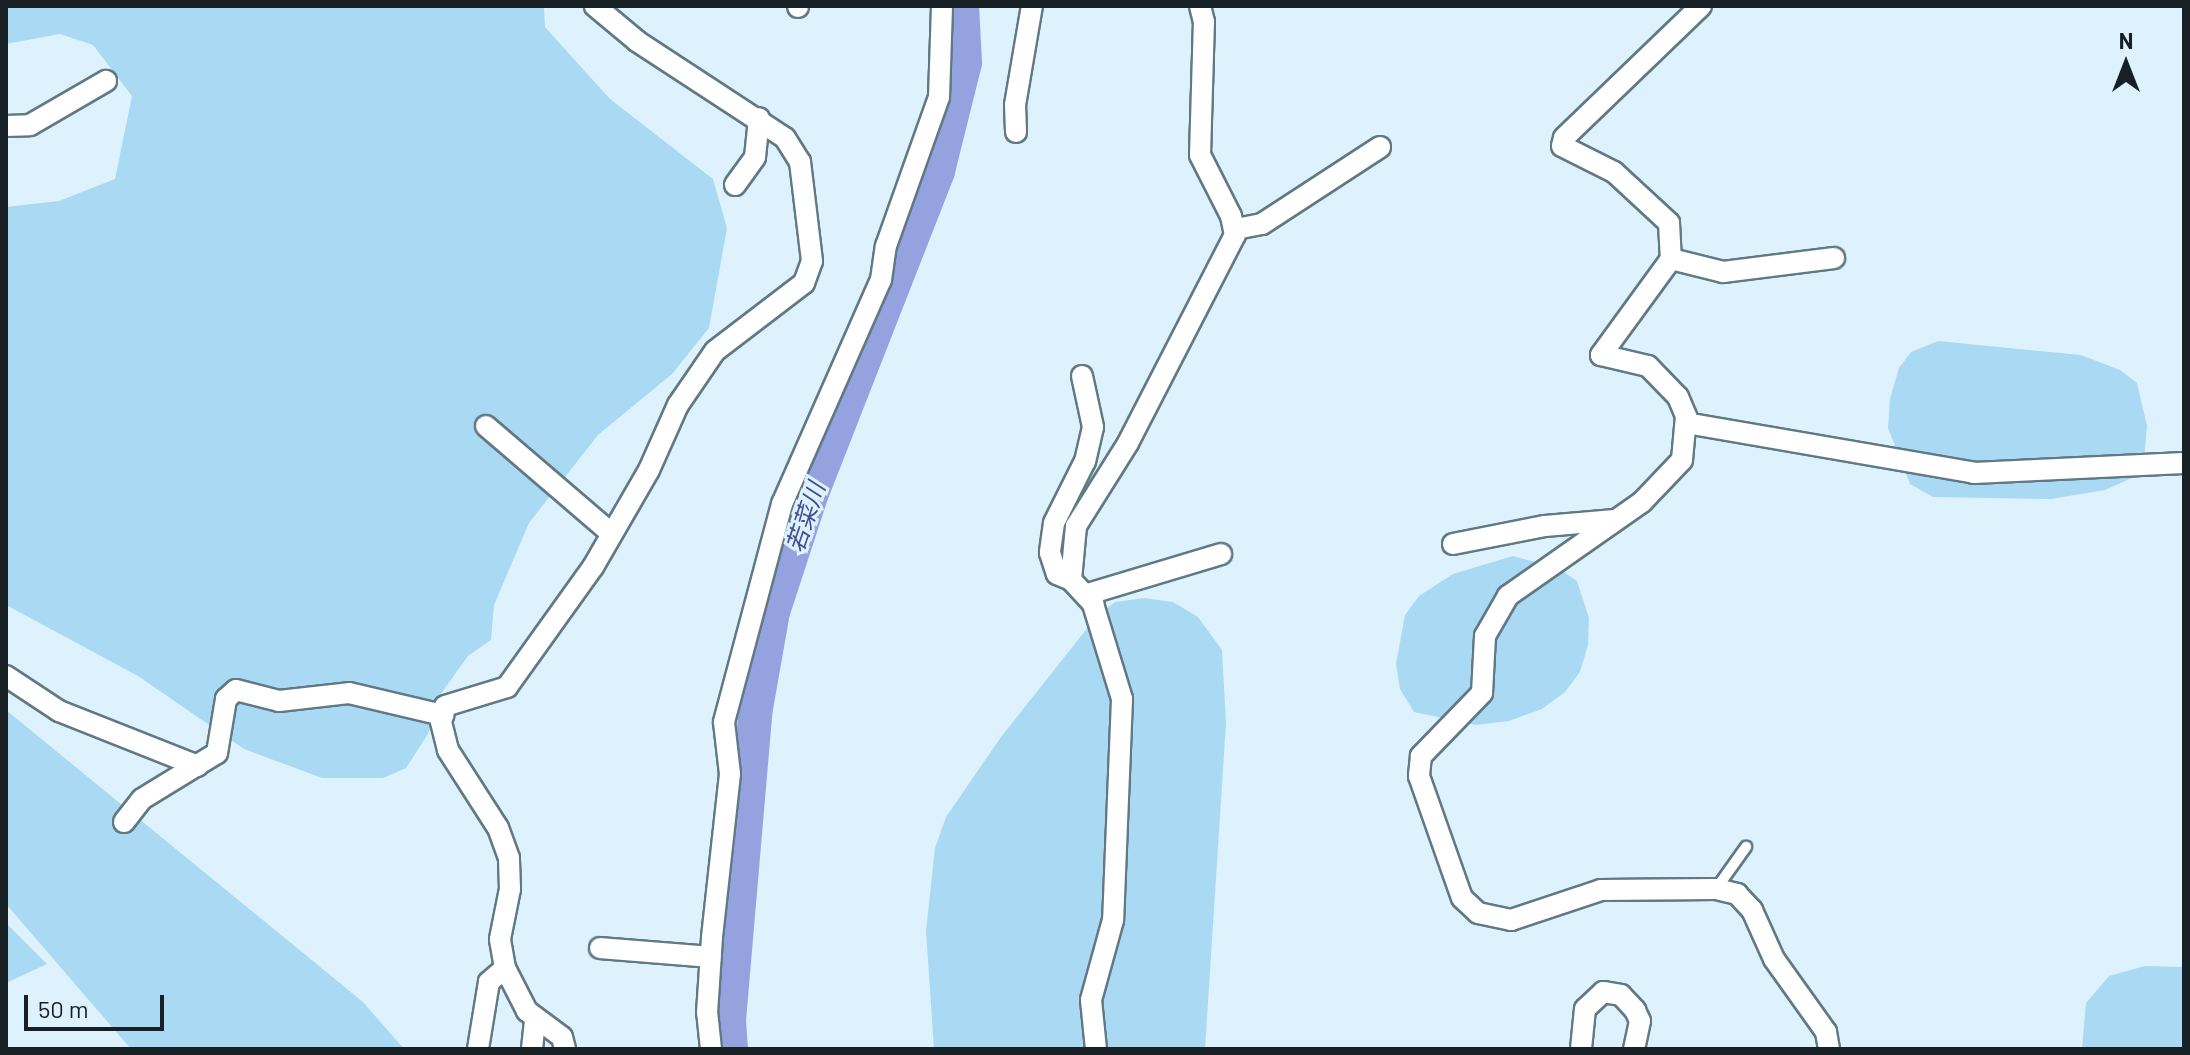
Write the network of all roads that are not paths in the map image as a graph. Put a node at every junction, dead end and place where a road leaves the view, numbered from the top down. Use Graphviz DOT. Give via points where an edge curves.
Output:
graph roads {
  1 [pos="595,6"];
  2 [pos="942,6"];
  3 [pos="1032,6"];
  4 [pos="1200,6"];
  5 [pos="1701,6"];
  6 [pos="106,81"];
  7 [pos="759,118"];
  8 [pos="6,126"];
  9 [pos="1016,132"];
  10 [pos="1380,147"];
  11 [pos="735,185"];
  12 [pos="1236,229"];
  13 [pos="1834,258"];
  14 [pos="1671,259"];
  15 [pos="1082,376"];
  16 [pos="1686,423"];
  17 [pos="486,426"];
  18 [pos="2184,463"];
  19 [pos="1616,520"];
  20 [pos="611,533"];
  21 [pos="1453,544"];
  22 [pos="1221,554"];
  23 [pos="1071,580"];
  24 [pos="1088,594"];
  25 [pos="6,676"];
  26 [pos="443,715"];
  27 [pos="198,766"];
  28 [pos="124,822"];
  29 [pos="1746,847"];
  30 [pos="1716,889"];
  31 [pos="600,948"];
  32 [pos="711,957"];
  33 [pos="505,968"];
  34 [pos="535,1022"];
  35 [pos="478,1049"];
  36 [pos="532,1049"];
  37 [pos="565,1049"];
  38 [pos="711,1049"];
  39 [pos="1096,1049"];
  40 [pos="1581,1049"];
  41 [pos="1634,1049"];
  42 [pos="1829,1049"];
  1 -- 7 [label="street" via="695,81"];
  2 -- 32 [label="street" via="939,97 886,246 881,280 782,504 724,722 730,774"];
  3 -- 9 [label="street" via="1015,105"];
  4 -- 12 [label="street" via="1200,155"];
  5 -- 14 [label="street" via="1564,138 1562,146 1614,172 1648,200 1669,223"];
  6 -- 8 [label="street" via="30,125"];
  7 -- 11 [label="street" via="755,157"];
  7 -- 20 [label="street" via="785,138 800,162 812,261 804,283 715,351 678,405 649,470"];
  10 -- 12 [label="street" via="1262,224"];
  12 -- 23 [label="street" via="1128,443 1076,526"];
  13 -- 14 [label="street" via="1723,272"];
  14 -- 16 [label="street" via="1601,355 1624,357 1665,380 1678,397"];
  15 -- 23 [label="street" via="1093,427 1085,461 1059,509 1050,540 1050,564"];
  16 -- 18 [label="street" via="1974,473"];
  16 -- 19 [label="street" via="1682,460"];
  17 -- 20 [label="street"];
  19 -- 21 [label="street" via="1545,526"];
  19 -- 30 [label="street" via="1535,574 1493,616 1485,636 1482,693 1421,756 1422,790 1462,898 1493,919 1511,920 1601,890"];
  20 -- 26 [label="street" via="593,567 507,687 461,697 445,706"];
  22 -- 24 [label="street"];
  23 -- 24 [label="street"];
  24 -- 39 [label="street" via="1122,699 1124,753 1113,920 1091,1000"];
  25 -- 27 [label="street" via="59,711"];
  26 -- 27 [label="street" via="349,693 279,701 236,690 226,699 217,753"];
  26 -- 33 [label="street" via="448,750 498,828 509,858 510,889 500,939"];
  27 -- 28 [label="street" via="136,804"];
  29 -- 30 [label="lane"];
  30 -- 42 [label="street" via="1737,894 1752,910 1774,959 1826,1032"];
  31 -- 32 [label="street"];
  32 -- 38 [label="street"];
  33 -- 34 [label="street"];
  33 -- 35 [label="street" via="489,982"];
  34 -- 36 [label="street"];
  34 -- 37 [label="street" via="562,1037"];
  40 -- 41 [label="street" via="1585,1009 1603,992 1621,995 1635,1010 1640,1021"];
}
